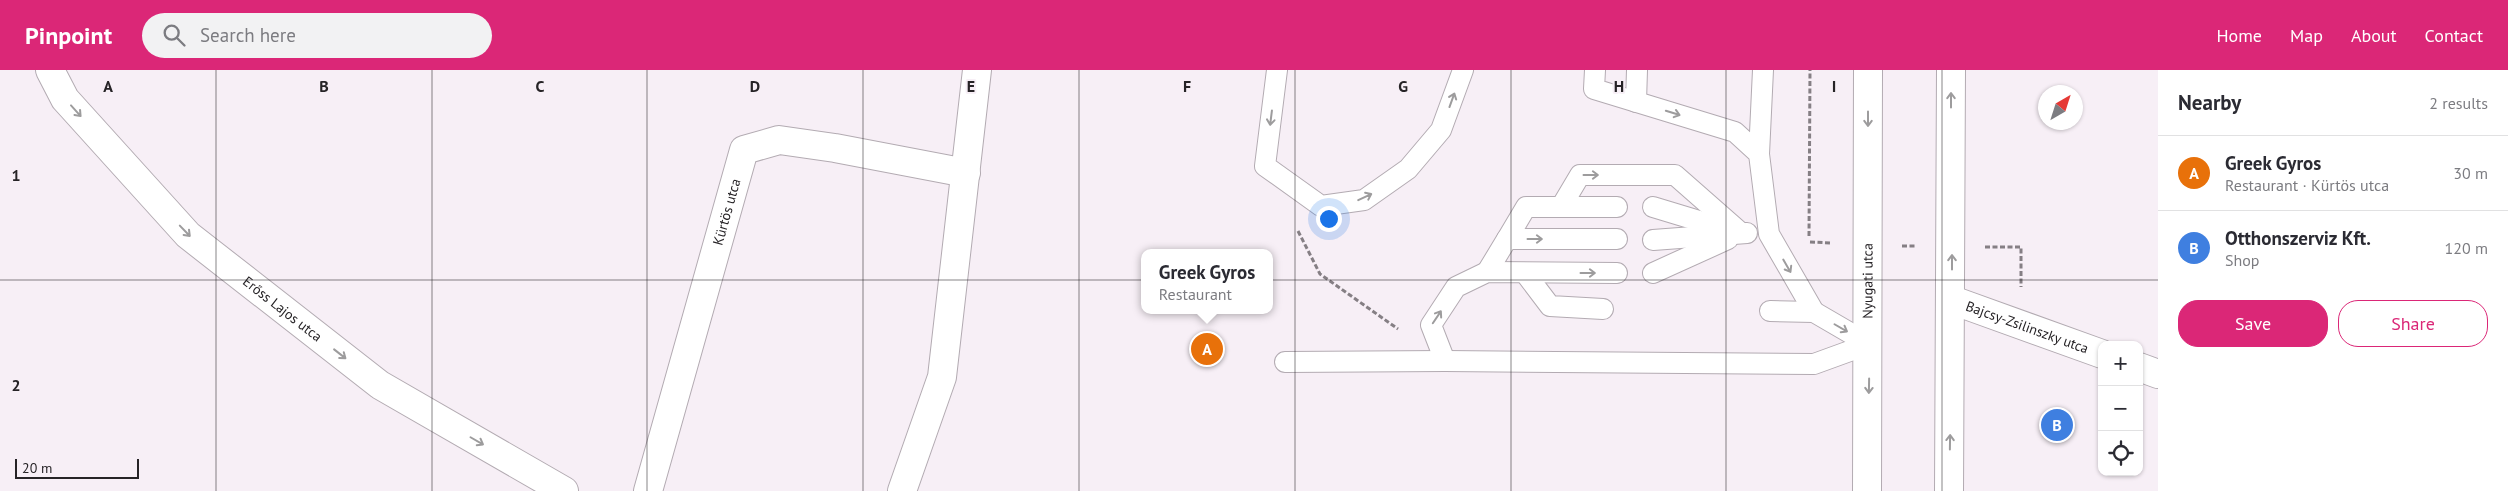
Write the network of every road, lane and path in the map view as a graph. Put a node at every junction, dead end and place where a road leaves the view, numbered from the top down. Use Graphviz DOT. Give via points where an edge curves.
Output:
graph roads {
  1 [pos="50,70"];
  2 [pos="977,70"];
  3 [pos="1277,70"];
  4 [pos="1463,70"];
  5 [pos="1595,70"];
  6 [pos="1636,70"];
  7 [pos="1763,70"];
  8 [pos="1810,70"];
  9 [pos="1868,70"];
  10 [pos="1951,70"];
  11 [pos="1636,102"];
  12 [pos="1759,154"];
  13 [pos="966,174"];
  14 [pos="1561,207"];
  15 [pos="1618,207"];
  16 [pos="1654,207"];
  17 [pos="1295,224"];
  18 [pos="1741,233"];
  19 [pos="1769,234"];
  20 [pos="1507,239"];
  21 [pos="1617,240"];
  22 [pos="1653,240"];
  23 [pos="1809,242"];
  24 [pos="1487,272"];
  25 [pos="1525,273"];
  26 [pos="1617,273"];
  27 [pos="1653,273"];
  28 [pos="1952,300"];
  29 [pos="1603,309"];
  30 [pos="1770,311"];
  31 [pos="1814,312"];
  32 [pos="1869,344"];
  33 [pos="2098,353"];
  34 [pos="1445,361"];
  35 [pos="1285,362"];
  36 [pos="2143,368"];
  37 [pos="2158,374"];
  38 [pos="564,491"];
  39 [pos="648,491"];
  40 [pos="902,491"];
  41 [pos="1867,491"];
  42 [pos="1949,491"];
  1 -- 38 [label="street, Erőss Lajos utca, one-way" via="65,99 188,235 380,385"];
  2 -- 13 [label="street"];
  3 -- 4 [label="lane, one-way" via="1265,166 1321,206 1364,200 1408,169 1441,130"];
  5 -- 11 [label="lane" via="1594,89"];
  6 -- 11 [label="lane"];
  7 -- 12 [label="lane"];
  8 -- 23 [label="path"];
  9 -- 32 [label="street, Nyugati utca, one-way"];
  28 -- 10 [label="street, one-way"];
  11 -- 12 [label="lane, one-way" via="1736,132"];
  12 -- 19 [label="lane"];
  13 -- 39 [label="street, Kürtös utca" via="779,140 744,150"];
  13 -- 40 [label="street" via="942,377"];
  14 -- 15 [label="lane"];
  14 -- 18 [label="lane, one-way" via="1580,175 1675,175"];
  14 -- 20 [label="lane" via="1526,207"];
  16 -- 18 [label="lane"];
  17 -- 34 [label="path" via="1320,274"];
  18 -- 19 [label="lane"];
  18 -- 22 [label="lane"];
  18 -- 27 [label="lane"];
  19 -- 31 [label="lane, one-way"];
  20 -- 21 [label="lane, one-way"];
  20 -- 24 [label="lane"];
  24 -- 25 [label="lane"];
  34 -- 24 [label="lane, one-way" via="1431,324 1456,287"];
  25 -- 26 [label="lane, one-way"];
  25 -- 29 [label="lane" via="1550,306"];
  28 -- 33 [label="street, Bajcsy-Zsilinszky utca"];
  42 -- 28 [label="street, one-way"];
  30 -- 31 [label="lane"];
  31 -- 32 [label="lane, one-way"];
  32 -- 34 [label="lane" via="1814,364"];
  32 -- 41 [label="street, Nyugati utca, one-way"];
  34 -- 35 [label="lane"];
  36 -- 37 [label="street"];
}
